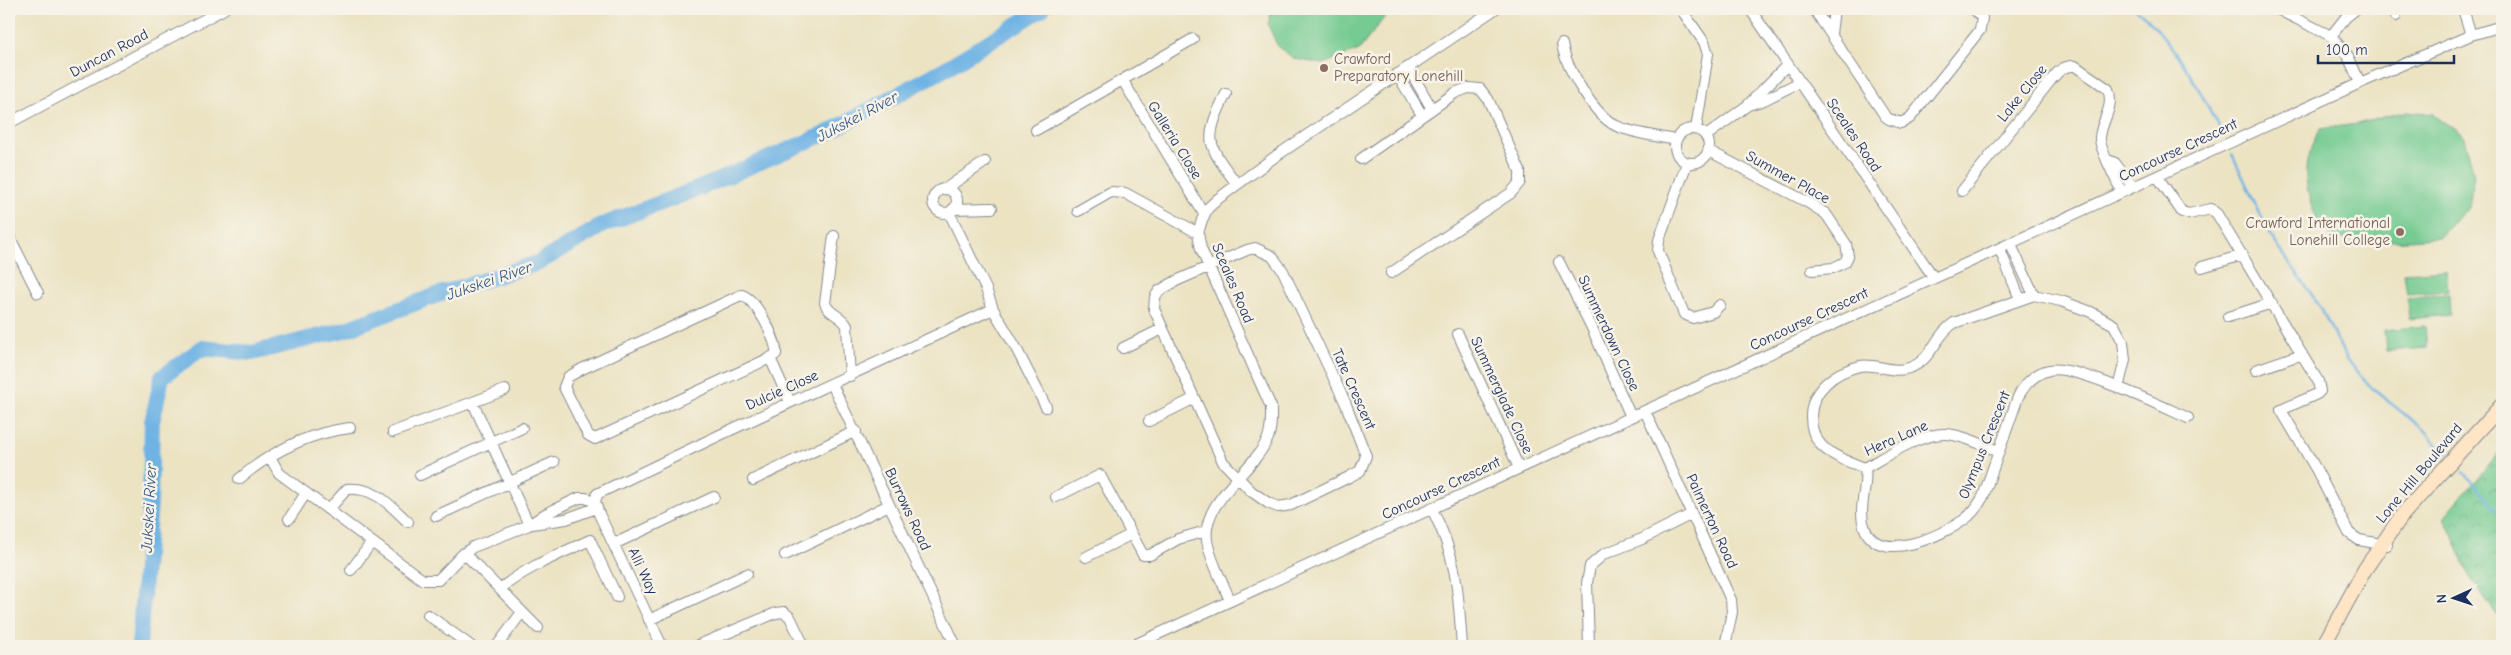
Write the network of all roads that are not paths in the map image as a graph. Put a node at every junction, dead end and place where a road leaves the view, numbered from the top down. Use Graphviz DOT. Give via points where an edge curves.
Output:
graph roads {
  1 [pos="224,9"];
  2 [pos="1495,9"];
  3 [pos="1682,9"];
  4 [pos="1750,9"];
  5 [pos="1814,9"];
  6 [pos="1834,9"];
  7 [pos="1974,9"];
  8 [pos="2277,9"];
  9 [pos="2356,9"];
  10 [pos="2463,9"];
  11 [pos="2502,26"];
  12 [pos="1831,34"];
  13 [pos="2471,35"];
  14 [pos="2331,36"];
  15 [pos="1193,39"];
  16 [pos="1562,44"];
  17 [pos="1788,64"];
  18 [pos="1408,67"];
  19 [pos="1398,74"];
  20 [pos="1123,81"];
  21 [pos="1800,82"];
  22 [pos="2360,83"];
  23 [pos="1226,94"];
  24 [pos="1748,105"];
  25 [pos="1432,109"];
  26 [pos="1422,115"];
  27 [pos="9,123"];
  28 [pos="1036,130"];
  29 [pos="1696,130"];
  30 [pos="1706,136"];
  31 [pos="1676,140"];
  32 [pos="1708,151"];
  33 [pos="1361,159"];
  34 [pos="2108,160"];
  35 [pos="985,162"];
  36 [pos="1687,163"];
  37 [pos="2157,176"];
  38 [pos="1237,184"];
  39 [pos="2133,187"];
  40 [pos="945,189"];
  41 [pos="1962,191"];
  42 [pos="2122,192"];
  43 [pos="992,208"];
  44 [pos="951,211"];
  45 [pos="1078,211"];
  46 [pos="1204,214"];
  47 [pos="1198,233"];
  48 [pos="9,236"];
  49 [pos="834,236"];
  50 [pos="2010,245"];
  51 [pos="2000,250"];
  52 [pos="2242,255"];
  53 [pos="1558,262"];
  54 [pos="1210,266"];
  55 [pos="2202,267"];
  56 [pos="1812,270"];
  57 [pos="1391,273"];
  58 [pos="1934,278"];
  59 [pos="38,293"];
  60 [pos="2034,295"];
  61 [pos="2020,299"];
  62 [pos="2272,303"];
  63 [pos="1720,305"];
  64 [pos="993,309"];
  65 [pos="2228,317"];
  66 [pos="1162,329"];
  67 [pos="1458,334"];
  68 [pos="1122,348"];
  69 [pos="2302,354"];
  70 [pos="770,358"];
  71 [pos="2256,370"];
  72 [pos="850,376"];
  73 [pos="832,384"];
  74 [pos="2118,388"];
  75 [pos="506,390"];
  76 [pos="1193,399"];
  77 [pos="790,402"];
  78 [pos="473,403"];
  79 [pos="2502,405"];
  80 [pos="1046,407"];
  81 [pos="1645,411"];
  82 [pos="2502,414"];
  83 [pos="1632,417"];
  84 [pos="2188,418"];
  85 [pos="1149,421"];
  86 [pos="350,428"];
  87 [pos="522,428"];
  88 [pos="856,431"];
  89 [pos="393,432"];
  90 [pos="492,442"];
  91 [pos="1998,451"];
  92 [pos="270,457"];
  93 [pos="554,462"];
  94 [pos="1519,468"];
  95 [pos="1865,468"];
  96 [pos="420,475"];
  97 [pos="1239,477"];
  98 [pos="239,479"];
  99 [pos="753,480"];
  100 [pos="511,481"];
  101 [pos="306,493"];
  102 [pos="714,497"];
  103 [pos="1056,497"];
  104 [pos="596,505"];
  105 [pos="889,505"];
  106 [pos="329,509"];
  107 [pos="1432,509"];
  108 [pos="1692,514"];
  109 [pos="436,516"];
  110 [pos="289,519"];
  111 [pos="408,522"];
  112 [pos="530,524"];
  113 [pos="1206,531"];
  114 [pos="1130,535"];
  115 [pos="372,542"];
  116 [pos="614,544"];
  117 [pos="2385,544"];
  118 [pos="464,553"];
  119 [pos="785,555"];
  120 [pos="1086,557"];
  121 [pos="351,570"];
  122 [pos="747,574"];
  123 [pos="500,589"];
  124 [pos="617,597"];
  125 [pos="1230,601"];
  126 [pos="522,612"];
  127 [pos="428,615"];
  128 [pos="649,620"];
  129 [pos="538,628"];
  130 [pos="714,643"];
  131 [pos="471,646"];
  132 [pos="497,646"];
  133 [pos="662,646"];
  134 [pos="696,646"];
  135 [pos="804,646"];
  136 [pos="956,646"];
  137 [pos="1132,646"];
  138 [pos="1462,646"];
  139 [pos="1589,646"];
  140 [pos="1725,646"];
  141 [pos="2323,646"];
  142 [pos="2333,646"];
  1 -- 27 [label="street, Duncan Road"];
  2 -- 18 [label="street, Sceales Road"];
  3 -- 29 [label="street" via="1704,42 1708,54"];
  4 -- 17 [label="street, Sceales Road"];
  5 -- 12 [label="street"];
  6 -- 12 [label="street"];
  7 -- 12 [label="street" via="1982,18 1980,30 1910,118 1901,123 1885,116"];
  8 -- 14 [label="street"];
  9 -- 14 [label="street"];
  10 -- 13 [label="street"];
  11 -- 13 [label="street, Concourse Crescent"];
  13 -- 22 [label="street, Concourse Crescent"];
  14 -- 22 [label="street" via="2348,56"];
  15 -- 20 [label="street"];
  16 -- 31 [label="street" via="1569,66 1605,119 1620,128"];
  17 -- 21 [label="street, Sceales Road"];
  17 -- 24 [label="street"];
  18 -- 19 [label="street, Sceales Road"];
  18 -- 25 [label="street"];
  19 -- 26 [label="street"];
  19 -- 38 [label="street, Sceales Road"];
  20 -- 28 [label="street"];
  20 -- 46 [label="street, Galleria Close"];
  21 -- 24 [label="street"];
  21 -- 58 [label="street, Sceales Road"];
  22 -- 37 [label="street, Concourse Crescent"];
  23 -- 38 [label="street, Galleria Close" via="1210,133 1214,152"];
  24 -- 30 [label="street"];
  25 -- 26 [label="street"];
  25 -- 57 [label="street" via="1461,90 1480,88 1518,163 1520,182 1512,193"];
  26 -- 33 [label="street"];
  29 -- 30 [label="street"];
  29 -- 31 [label="street" via="1680,133"];
  30 -- 32 [label="street"];
  31 -- 36 [label="street" via="1676,154"];
  32 -- 36 [label="street" via="1698,163"];
  32 -- 56 [label="street, Summer Place" via="1826,214 1846,244 1848,256 1845,262 1833,268"];
  34 -- 39 [label="street, Lake Close" via="2121,170"];
  34 -- 41 [label="street, Lake Close" via="2101,150 2100,139 2110,108 2108,89 2075,66 2070,66 2060,70 2051,80"];
  34 -- 42 [label="street, Lake Close"];
  35 -- 40 [label="street"];
  36 -- 63 [label="street" via="1658,251 1684,314 1693,318 1713,312"];
  37 -- 39 [label="street, Concourse Crescent"];
  37 -- 52 [label="street" via="2182,212 2189,214 2211,209 2217,214"];
  38 -- 46 [label="street, Sceales Road"];
  39 -- 42 [label="street, Concourse Crescent"];
  40 -- 44 [label="street" via="956,199"];
  40 -- 44 [label="street" via="936,194 933,204 939,212"];
  42 -- 50 [label="street, Concourse Crescent"];
  43 -- 44 [label="street"];
  44 -- 64 [label="street"];
  45 -- 47 [label="street" via="1111,192 1125,193"];
  46 -- 47 [label="street, Sceales Road"];
  47 -- 54 [label="street, Sceales Road" via="1201,249"];
  48 -- 59 [label="street"];
  49 -- 72 [label="street" via="825,303 826,308 847,326"];
  50 -- 51 [label="street, Concourse Crescent"];
  50 -- 60 [label="street"];
  51 -- 58 [label="street, Concourse Crescent"];
  51 -- 61 [label="street"];
  52 -- 55 [label="street"];
  52 -- 62 [label="street"];
  53 -- 83 [label="street, Summerdown Close"];
  54 -- 66 [label="street" via="1157,293 1154,309"];
  54 -- 97 [label="street, Sceales Road" via="1270,408 1271,420 1264,446"];
  54 -- 97 [label="street, Tate Crescent" via="1255,248 1269,253 1276,261 1345,402 1366,456 1365,463 1356,474 1285,507 1268,504"];
  58 -- 81 [label="street, Concourse Crescent"];
  60 -- 61 [label="street"];
  60 -- 74 [label="street" via="2061,301 2114,325 2123,342 2125,360"];
  61 -- 95 [label="street" via="1944,329 1920,363 1908,369 1860,366 1819,389 1811,407 1814,436 1829,452"];
  62 -- 65 [label="street"];
  62 -- 69 [label="street"];
  64 -- 72 [label="street, Dulcie Close"];
  64 -- 80 [label="street"];
  66 -- 68 [label="street"];
  66 -- 76 [label="street"];
  67 -- 94 [label="street, Summerglade Close"];
  69 -- 71 [label="street"];
  69 -- 117 [label="street" via="2318,381 2320,391 2277,412 2316,468 2348,533 2359,540"];
  70 -- 70 [label="street" via="776,354 776,345 752,300 741,295 568,376 564,387 588,435 595,439"];
  70 -- 77 [label="street"];
  72 -- 73 [label="street, Dulcie Close"];
  73 -- 77 [label="street, Dulcie Close"];
  73 -- 88 [label="street, Burrows Road"];
  74 -- 84 [label="street, Olympus Crescent"];
  74 -- 91 [label="street, Olympus Crescent" via="2069,371 2057,369 2041,373 2026,384 2018,397"];
  75 -- 78 [label="street"];
  76 -- 85 [label="street"];
  76 -- 97 [label="street" via="1223,462"];
  77 -- 104 [label="street, Dulcie Close" via="605,488 597,494"];
  78 -- 89 [label="street"];
  78 -- 90 [label="street"];
  79 -- 117 [label="street, Lone Hill Boulevard" via="2403,514"];
  81 -- 83 [label="street, Concourse Crescent"];
  81 -- 108 [label="street, Palmerton Road"];
  82 -- 117 [label="street, Lone Hill Boulevard"];
  83 -- 94 [label="street, Concourse Crescent"];
  86 -- 92 [label="street" via="311,436"];
  87 -- 90 [label="street"];
  88 -- 99 [label="street"];
  88 -- 105 [label="street, Burrows Road"];
  90 -- 96 [label="street"];
  90 -- 100 [label="street"];
  91 -- 95 [label="street, Hera Lane" via="1958,437 1935,435"];
  91 -- 95 [label="street, Olympus Crescent" via="1982,496 1969,516 1920,542 1898,547 1879,543 1865,529 1862,513"];
  92 -- 98 [label="street"];
  92 -- 101 [label="street" via="279,473"];
  93 -- 100 [label="street"];
  94 -- 107 [label="street, Concourse Crescent"];
  97 -- 113 [label="street, Sceales Road" via="1211,514"];
  100 -- 109 [label="street"];
  100 -- 112 [label="street"];
  101 -- 106 [label="street"];
  101 -- 110 [label="street"];
  102 -- 116 [label="street"];
  103 -- 114 [label="street" via="1100,475"];
  104 -- 112 [label="street" via="566,519"];
  104 -- 112 [label="street" via="586,498 579,498"];
  104 -- 116 [label="street, Alli Way"];
  105 -- 119 [label="street"];
  105 -- 136 [label="street, Burrows Road"];
  106 -- 111 [label="street" via="347,489 368,490 380,496"];
  106 -- 115 [label="street"];
  107 -- 125 [label="street, Concourse Crescent"];
  107 -- 138 [label="street" via="1455,565"];
  108 -- 139 [label="street" via="1604,554 1590,566 1587,583"];
  108 -- 140 [label="street, Palmerton Road" via="1731,600 1732,612"];
  112 -- 118 [label="street"];
  113 -- 114 [label="street" via="1178,539 1146,556 1140,554"];
  113 -- 125 [label="street" via="1210,551"];
  114 -- 120 [label="street"];
  115 -- 118 [label="street" via="423,580 438,580"];
  115 -- 121 [label="street"];
  116 -- 128 [label="street, Alli Way"];
  117 -- 141 [label="street, Lone Hill Boulevard" via="2351,592"];
  117 -- 142 [label="street, Lone Hill Boulevard"];
  118 -- 123 [label="street"];
  122 -- 128 [label="street"];
  123 -- 124 [label="street" via="536,564 590,540"];
  123 -- 126 [label="street"];
  125 -- 137 [label="street, Concourse Crescent"];
  126 -- 129 [label="street"];
  126 -- 132 [label="street"];
  127 -- 131 [label="street"];
  128 -- 133 [label="street, Alli Way"];
  130 -- 134 [label="street"];
  130 -- 135 [label="street" via="784,612 790,617"];
}
